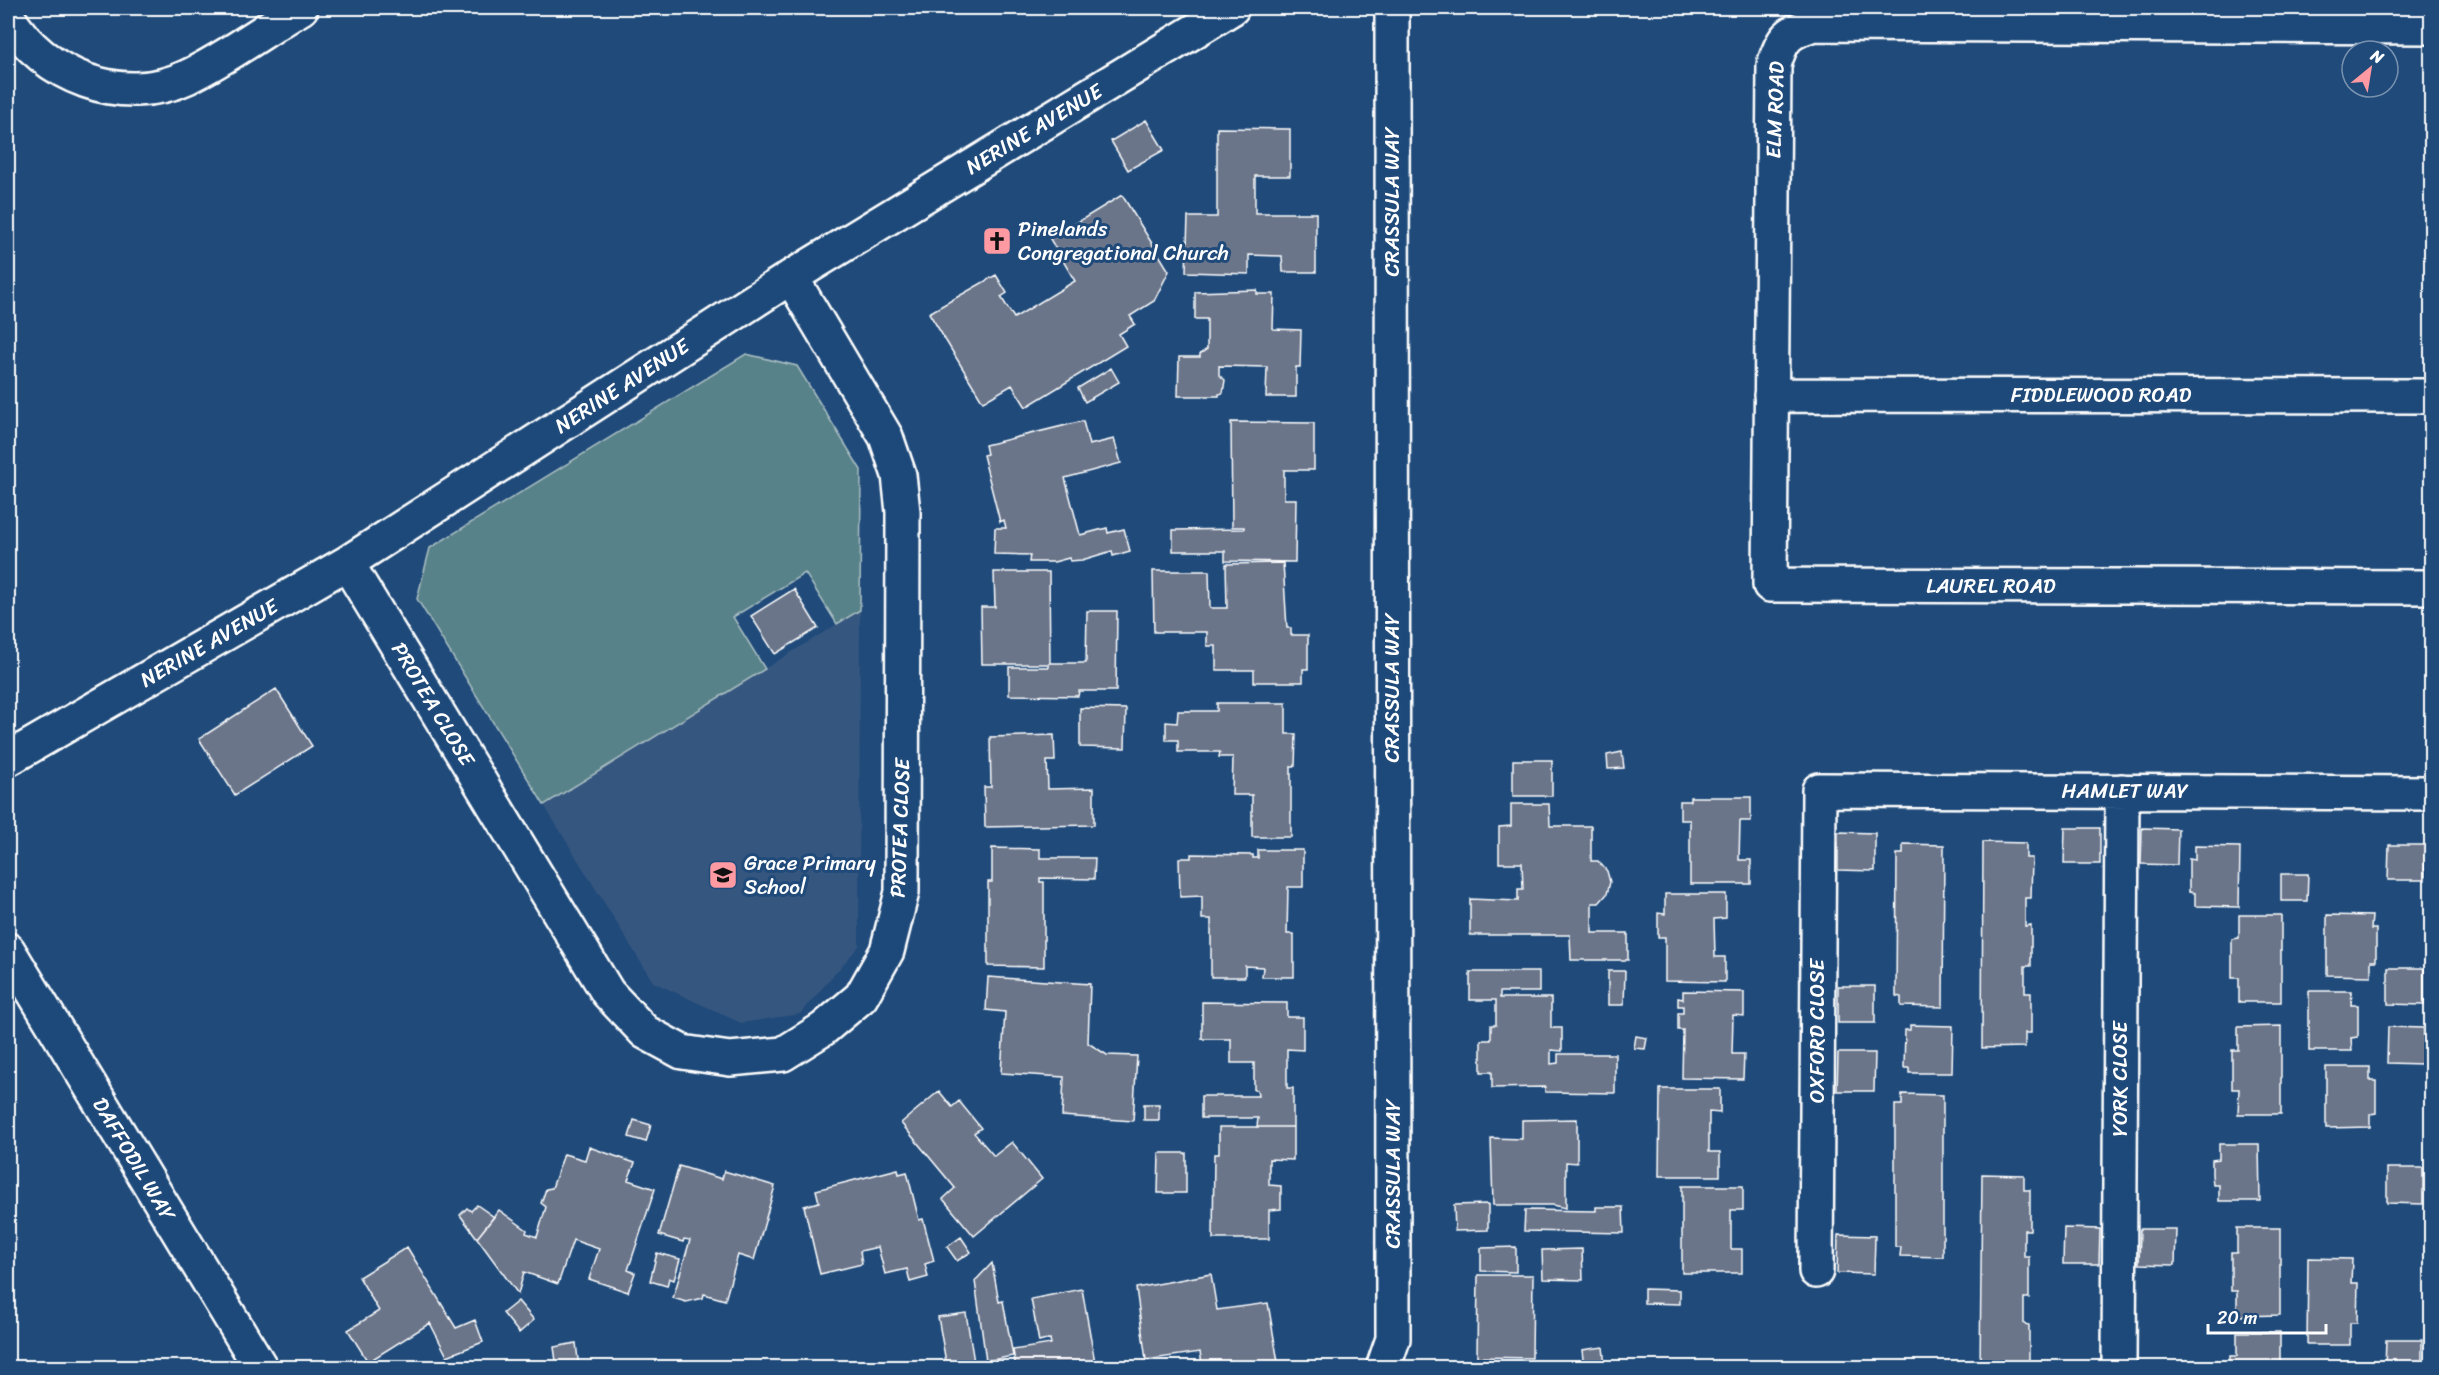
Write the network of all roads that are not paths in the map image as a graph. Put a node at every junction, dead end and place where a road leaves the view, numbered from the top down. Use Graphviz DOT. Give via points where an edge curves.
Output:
graph roads {
  1 [pos="301,8"];
  2 [pos="1232,8"];
  3 [pos="1392,8"];
  4 [pos="8,17"];
  5 [pos="2432,27"];
  6 [pos="791,277"];
  7 [pos="1771,380"];
  8 [pos="2432,396"];
  9 [pos="347,563"];
  10 [pos="2432,587"];
  11 [pos="8,759"];
  12 [pos="1819,790"];
  13 [pos="2121,791"];
  14 [pos="2432,792"];
  15 [pos="8,950"];
  16 [pos="1816,1271"];
  17 [pos="261,1368"];
  18 [pos="1383,1368"];
  19 [pos="2119,1368"];
  1 -- 4 [label="street" via="186,78 143,89 94,85 54,67 16,31"];
  2 -- 6 [label="street, NERINE AVENUE"];
  3 -- 18 [label="street, CRASSULA WAY" via="1393,1339"];
  5 -- 7 [label="street, ELM ROAD" via="1815,24 1795,30 1780,45 1774,65"];
  6 -- 9 [label="street, NERINE AVENUE"];
  6 -- 9 [label="street, PROTEA CLOSE" via="886,437 899,475 903,512 902,892 887,951 861,998 823,1029 783,1054 730,1059 682,1052 645,1032 608,993"];
  7 -- 8 [label="street, FIDDLEWOOD ROAD"];
  7 -- 10 [label="street, LAUREL ROAD" via="1770,585"];
  9 -- 11 [label="street, NERINE AVENUE"];
  12 -- 13 [label="street, HAMLET WAY"];
  12 -- 16 [label="street, OXFORD CLOSE"];
  13 -- 14 [label="street, HAMLET WAY"];
  13 -- 19 [label="street, YORK CLOSE"];
  15 -- 17 [label="street, DAFFODIL WAY"];
}
